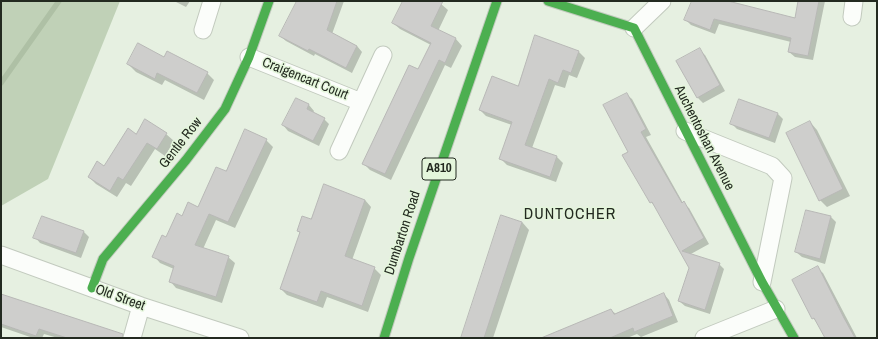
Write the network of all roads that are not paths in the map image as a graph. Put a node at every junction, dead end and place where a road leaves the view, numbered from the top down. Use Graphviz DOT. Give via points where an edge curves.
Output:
graph roads {
  1 [pos="212,1"];
  2 [pos="269,1"];
  3 [pos="497,1"];
  4 [pos="548,1"];
  5 [pos="662,1"];
  6 [pos="634,28"];
  7 [pos="203,30"];
  8 [pos="382,55"];
  9 [pos="249,57"];
  10 [pos="361,102"];
  11 [pos="685,131"];
  12 [pos="339,151"];
  13 [pos="1,255"];
  14 [pos="762,282"];
  15 [pos="92,288"];
  16 [pos="141,306"];
  17 [pos="776,309"];
  18 [pos="132,338"];
  19 [pos="240,338"];
  20 [pos="384,338"];
  21 [pos="704,338"];
  22 [pos="794,338"];
  1 -- 7 [label="street"];
  2 -- 9 [label="street, Gentle Row"];
  3 -- 20 [label="street, Dumbarton Road / A810"];
  4 -- 6 [label="street"];
  5 -- 6 [label="street"];
  6 -- 11 [label="street, Auchentoshan Avenue"];
  8 -- 10 [label="street, Craigencart Court"];
  9 -- 10 [label="street, Craigencart Court"];
  9 -- 15 [label="street, Gentle Row" via="225,109 186,160 103,258"];
  10 -- 12 [label="street, Craigencart Court"];
  11 -- 14 [label="street, Auchentoshan Avenue"];
  11 -- 14 [label="street" via="772,166 783,178"];
  13 -- 15 [label="street, Old Street"];
  14 -- 17 [label="street, Auchentoshan Avenue"];
  15 -- 16 [label="street, Old Street"];
  16 -- 18 [label="street"];
  16 -- 19 [label="street, Old Street"];
  17 -- 21 [label="street"];
  17 -- 22 [label="street, Auchentoshan Avenue"];
}
